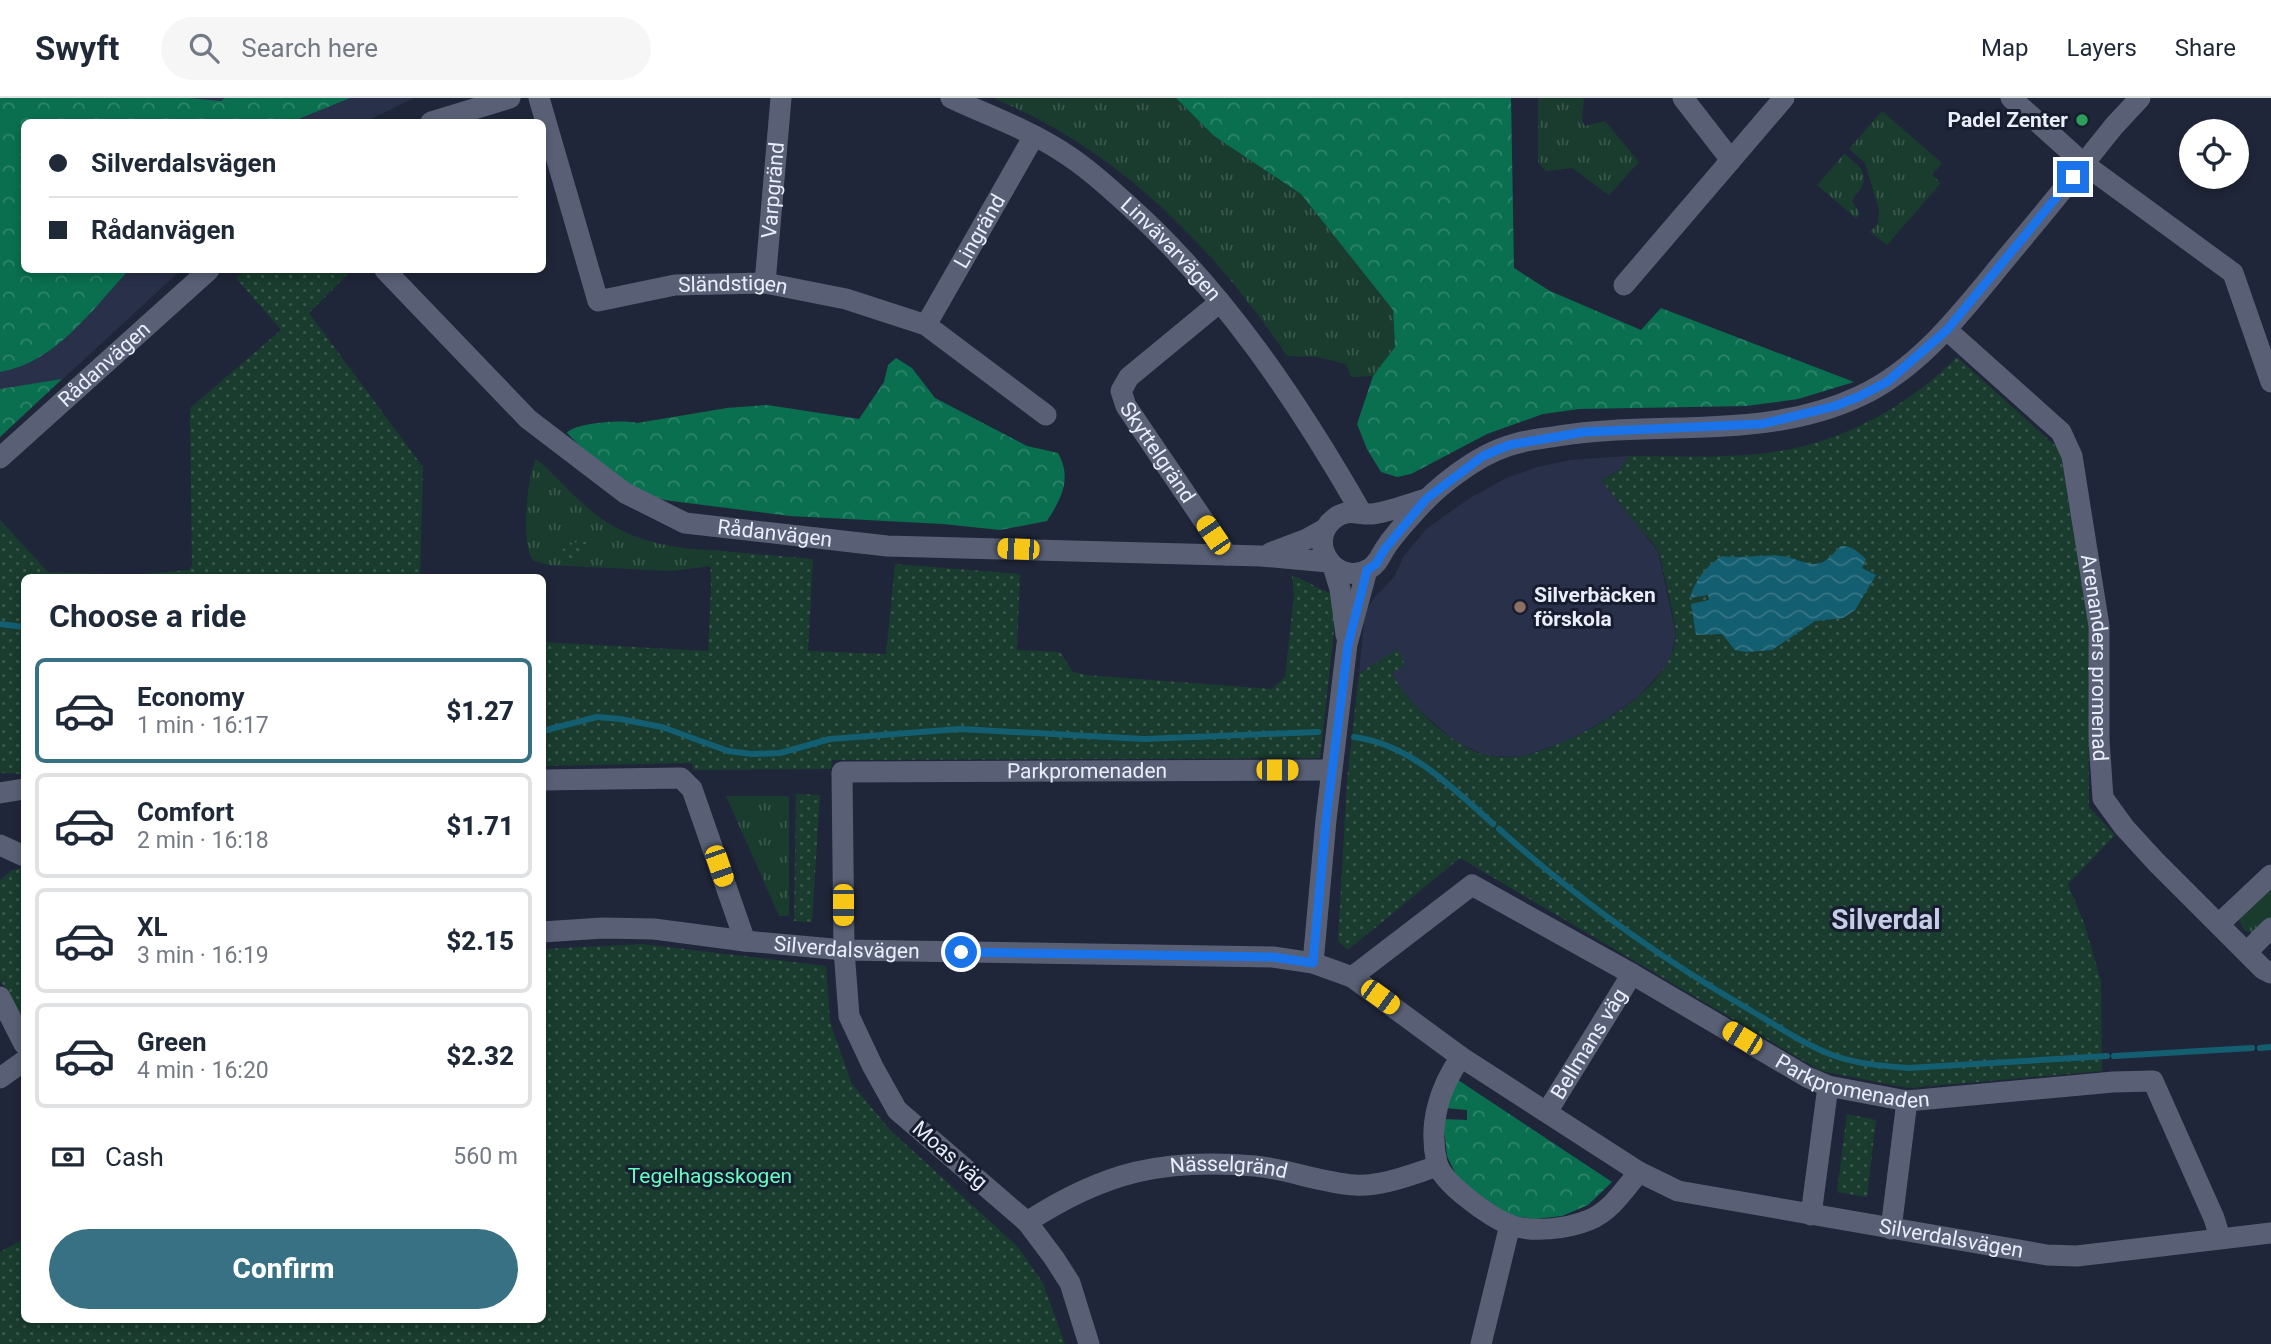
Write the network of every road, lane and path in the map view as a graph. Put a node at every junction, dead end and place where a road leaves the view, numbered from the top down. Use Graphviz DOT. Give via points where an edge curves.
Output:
graph roads {
  1 [pos="510,98"];
  2 [pos="539,98"];
  3 [pos="781,98"];
  4 [pos="951,98"];
  5 [pos="1683,98"];
  6 [pos="1784,98"];
  7 [pos="2011,98"];
  8 [pos="2124,98"];
  9 [pos="2140,98"];
  10 [pos="441,119"];
  11 [pos="545,119"];
  12 [pos="546,123"];
  13 [pos="2114,126"];
  14 [pos="1034,136"];
  15 [pos="1731,160"];
  16 [pos="2084,164"];
  17 [pos="206,273"];
  18 [pos="388,273"];
  19 [pos="765,283"];
  20 [pos="1624,285"];
  21 [pos="1220,302"];
  22 [pos="926,325"];
  23 [pos="1947,330"];
  24 [pos="2271,382"];
  25 [pos="1046,415"];
  26 [pos="0,458"];
  27 [pos="1331,464"];
  28 [pos="1426,499"];
  29 [pos="1365,513"];
  30 [pos="1329,524"];
  31 [pos="1384,550"];
  32 [pos="1227,555"];
  33 [pos="1261,556"];
  34 [pos="1330,564"];
  35 [pos="1367,570"];
  36 [pos="1348,645"];
  37 [pos="1331,770"];
  38 [pos="842,772"];
  39 [pos="546,780"];
  40 [pos="2271,875"];
  41 [pos="2219,924"];
  42 [pos="2271,928"];
  43 [pos="546,932"];
  44 [pos="745,941"];
  45 [pos="844,950"];
  46 [pos="2247,952"];
  47 [pos="1313,963"];
  48 [pos="2271,973"];
  49 [pos="1632,974"];
  50 [pos="1352,977"];
  51 [pos="0,997"];
  52 [pos="21,1038"];
  53 [pos="1461,1057"];
  54 [pos="21,1063"];
  55 [pos="0,1078"];
  56 [pos="1828,1086"];
  57 [pos="1907,1101"];
  58 [pos="1547,1112"];
  59 [pos="1438,1166"];
  60 [pos="1639,1172"];
  61 [pos="1811,1215"];
  62 [pos="1027,1222"];
  63 [pos="1510,1225"];
  64 [pos="1891,1229"];
  65 [pos="2271,1233"];
  66 [pos="2220,1238"];
  67 [pos="1089,1344"];
  68 [pos="1481,1344"];
  1 -- 10 [label="street"];
  2 -- 11 [label="street, Sländstigen"];
  3 -- 19 [label="street, Varpgränd"];
  4 -- 14 [label="street, Linvävarvägen"];
  5 -- 15 [label="street"];
  6 -- 15 [label="street"];
  7 -- 16 [label="street"];
  8 -- 13 [label="street, Rådanvägen"];
  9 -- 13 [label="street, Rådanvägen"];
  12 -- 19 [label="street, Sländstigen" via="598,301 675,285"];
  13 -- 16 [label="street, Rådanvägen"];
  14 -- 21 [label="street, Linvävarvägen" via="1091,172 1150,225"];
  14 -- 22 [label="street, Lingränd"];
  15 -- 20 [label="street"];
  16 -- 23 [label="street, Rådanvägen"];
  16 -- 24 [label="street" via="2233,272"];
  17 -- 26 [label="street, Rådanvägen"];
  18 -- 32 [label="street, Rådanvägen" via="528,419 625,494 685,523 887,546"];
  19 -- 22 [label="street, Sländstigen" via="846,299"];
  21 -- 27 [label="street, Linvävarvägen" via="1281,382"];
  21 -- 32 [label="street, Skyttelgränd" via="1129,377 1121,391 1126,406"];
  22 -- 25 [label="street, Sländstigen"];
  23 -- 28 [label="street, Rådanvägen" via="1887,382 1835,406 1762,424 1584,432 1522,442 1483,456"];
  23 -- 41 [label="street, Arenanders promenad" via="2062,432 2072,456 2099,626 2103,797 2124,827"];
  27 -- 29 [label="street, Linvävarvägen"];
  27 -- 30 [label="street, Linvävarvägen" via="1335,505"];
  28 -- 29 [label="street, Rådanvägen"];
  28 -- 31 [label="street, Rådanvägen"];
  29 -- 30 [label="street, Rådanvägen" via="1350,511"];
  29 -- 31 [label="street" via="1379,524"];
  30 -- 33 [label="street, Rådanvägen" via="1307,539"];
  30 -- 34 [label="street" via="1322,548"];
  31 -- 35 [label="street, Rådanvägen"];
  32 -- 33 [label="street, Rådanvägen"];
  33 -- 34 [label="street, Rådanvägen"];
  34 -- 35 [label="street, Rådanvägen" via="1346,573"];
  34 -- 36 [label="street" via="1340,589"];
  35 -- 36 [label="street"];
  36 -- 37 [label="street"];
  37 -- 38 [label="street, Parkpromenaden"];
  37 -- 47 [label="street"];
  38 -- 45 [label="street, Moas väg"];
  39 -- 44 [label="street" via="681,778 692,789"];
  40 -- 41 [label="street"];
  41 -- 46 [label="street, Arenanders promenad"];
  42 -- 46 [label="street"];
  43 -- 44 [label="street, Silverdalsvägen" via="654,929"];
  44 -- 45 [label="street, Silverdalsvägen"];
  45 -- 47 [label="street, Silverdalsvägen" via="1273,957"];
  45 -- 62 [label="street, Moas väg" via="849,1016 897,1110"];
  46 -- 48 [label="street, Arenanders promenad"];
  47 -- 50 [label="street, Silverdalsvägen"];
  49 -- 50 [label="street, Parkpromenaden" via="1472,885"];
  49 -- 56 [label="street, Parkpromenaden"];
  49 -- 58 [label="street, Bellmans väg"];
  50 -- 53 [label="street, Silverdalsvägen"];
  51 -- 52 [label="street"];
  53 -- 58 [label="street, Silverdalsvägen"];
  53 -- 59 [label="street" via="1441,1094 1433,1124"];
  54 -- 55 [label="street"];
  56 -- 57 [label="street, Parkpromenaden"];
  56 -- 61 [label="street"];
  57 -- 64 [label="street"];
  57 -- 66 [label="street, Parkpromenaden" via="2153,1081"];
  58 -- 60 [label="street, Silverdalsvägen"];
  59 -- 62 [label="street, Nässelgränd" via="1381,1183 1357,1185 1258,1166 1158,1166 1092,1185"];
  59 -- 63 [label="street" via="1458,1192"];
  60 -- 61 [label="street, Silverdalsvägen" via="1678,1191"];
  60 -- 63 [label="street" via="1612,1205 1590,1219 1553,1230"];
  61 -- 64 [label="street, Silverdalsvägen"];
  62 -- 67 [label="street, Moas väg" via="1069,1283"];
  63 -- 68 [label="street"];
  64 -- 66 [label="street, Silverdalsvägen" via="2077,1256"];
  65 -- 66 [label="street, Silverdalsvägen"];
}
